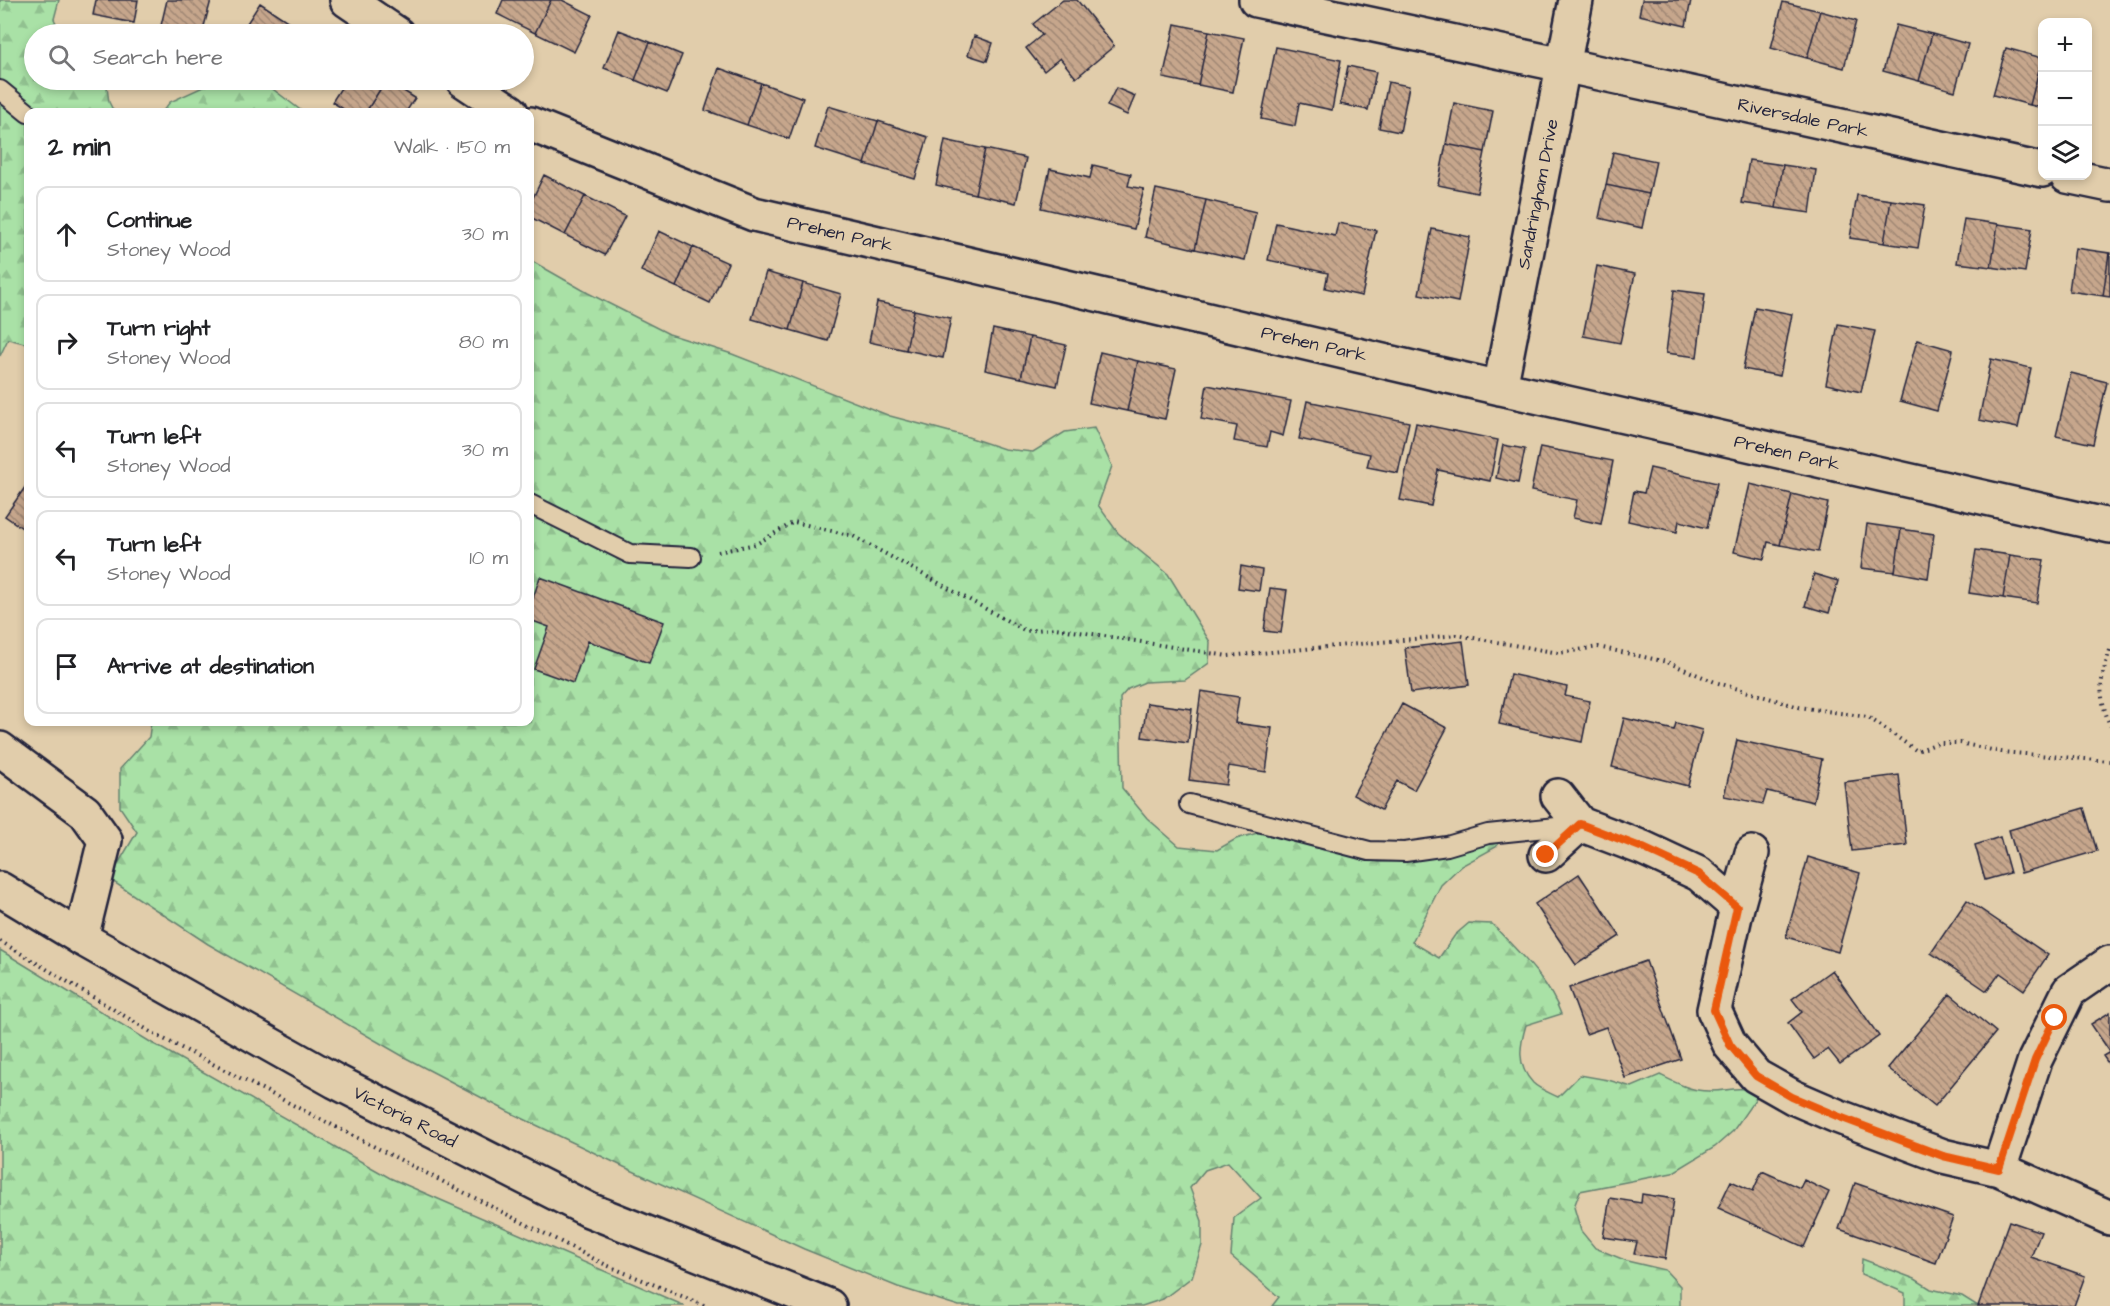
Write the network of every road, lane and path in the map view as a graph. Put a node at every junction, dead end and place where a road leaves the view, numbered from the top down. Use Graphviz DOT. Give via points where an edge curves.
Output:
graph roads {
  1 [pos="347,0"];
  2 [pos="1256,0"];
  3 [pos="1576,0"];
  4 [pos="382,24"];
  5 [pos="1563,65"];
  6 [pos="0,90"];
  7 [pos="478,90"];
  8 [pos="505,108"];
  9 [pos="24,109"];
  10 [pos="534,126"];
  11 [pos="2038,169"];
  12 [pos="2086,180"];
  13 [pos="2110,185"];
  14 [pos="1500,388"];
  15 [pos="534,506"];
  16 [pos="2110,526"];
  17 [pos="691,557"];
  18 [pos="2110,650"];
  19 [pos="2110,726"];
  20 [pos="0,749"];
  21 [pos="2110,761"];
  22 [pos="1558,796"];
  23 [pos="1189,804"];
  24 [pos="1580,824"];
  25 [pos="1752,853"];
  26 [pos="1546,855"];
  27 [pos="0,889"];
  28 [pos="1737,907"];
  29 [pos="81,939"];
  30 [pos="0,941"];
  31 [pos="2110,963"];
  32 [pos="1999,1169"];
  33 [pos="2110,1218"];
  34 [pos="706,1306"];
  35 [pos="829,1306"];
  1 -- 4 [label="main road"];
  2 -- 5 [label="main road, Riversdale Park"];
  3 -- 5 [label="main road, Sandringham Drive"];
  5 -- 11 [label="main road, Riversdale Park"];
  5 -- 14 [label="main road, Sandringham Drive"];
  6 -- 9 [label="lane"];
  7 -- 8 [label="main road"];
  10 -- 14 [label="main road, Prehen Park" via="754,214"];
  12 -- 13 [label="main road"];
  14 -- 16 [label="main road, Prehen Park"];
  15 -- 17 [label="lane" via="630,554"];
  17 -- 21 [label="path" via="756,544 794,522 853,536 1026,631 1055,628 1228,656 1457,635 1558,653 1598,646 1667,662 1715,682 1799,707 1868,717 1917,751 1938,743 1960,743 2001,752"];
  18 -- 19 [label="path" via="2101,679 2102,704"];
  20 -- 29 [label="main road" via="85,812 105,840"];
  22 -- 24 [label="main road"];
  23 -- 24 [label="lane" via="1369,851 1405,852 1447,846 1488,834"];
  24 -- 26 [label="main road"];
  24 -- 28 [label="main road" via="1699,874"];
  25 -- 28 [label="main road"];
  27 -- 29 [label="main road, Victoria Road"];
  28 -- 32 [label="main road" via="1714,1010 1730,1045 1756,1076 1837,1116 1943,1156"];
  29 -- 35 [label="main road, Victoria Road" via="335,1081 589,1210"];
  30 -- 34 [label="path" via="156,1035 606,1265"];
  31 -- 32 [label="main road" via="2069,991 2035,1060"];
  32 -- 33 [label="main road"];
}
